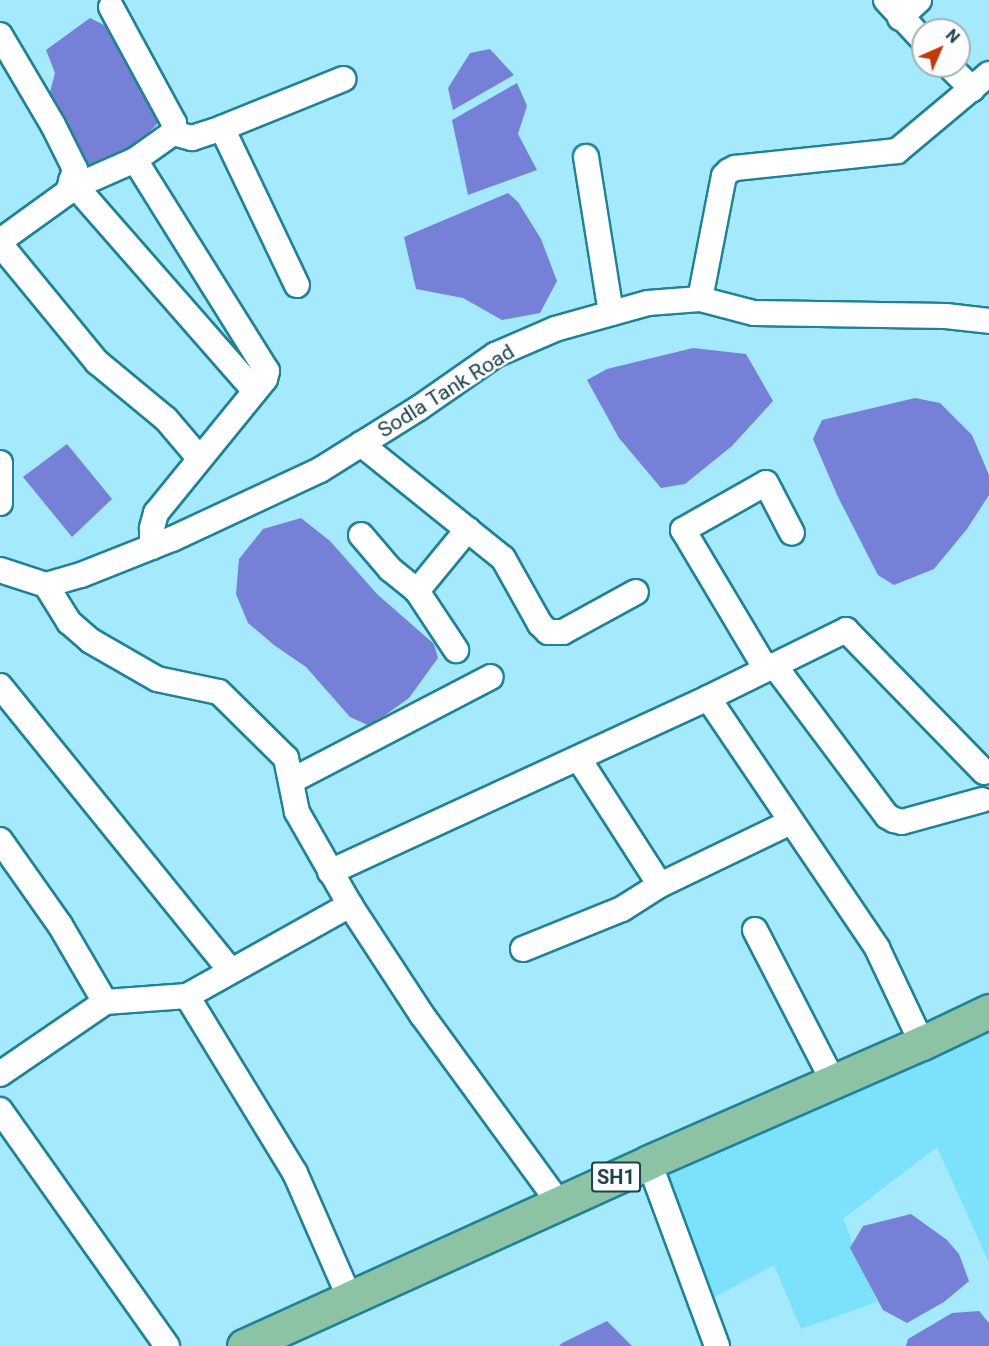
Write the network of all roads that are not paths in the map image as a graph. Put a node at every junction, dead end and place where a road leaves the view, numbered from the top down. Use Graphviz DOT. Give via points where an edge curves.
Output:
graph roads {
  1 [pos="920,0"];
  2 [pos="111,7"];
  3 [pos="893,9"];
  4 [pos="911,28"];
  5 [pos="0,35"];
  6 [pos="343,79"];
  7 [pos="981,81"];
  8 [pos="222,128"];
  9 [pos="173,134"];
  10 [pos="586,157"];
  11 [pos="135,160"];
  12 [pos="74,183"];
  13 [pos="0,242"];
  14 [pos="297,285"];
  15 [pos="700,298"];
  16 [pos="611,313"];
  17 [pos="989,321"];
  18 [pos="255,391"];
  19 [pos="361,444"];
  20 [pos="200,459"];
  21 [pos="0,463"];
  22 [pos="0,503"];
  23 [pos="468,529"];
  24 [pos="792,533"];
  25 [pos="362,535"];
  26 [pos="152,547"];
  27 [pos="0,570"];
  28 [pos="46,585"];
  29 [pos="417,591"];
  30 [pos="636,592"];
  31 [pos="456,650"];
  32 [pos="770,667"];
  33 [pos="491,676"];
  34 [pos="0,686"];
  35 [pos="708,698"];
  36 [pos="578,758"];
  37 [pos="987,770"];
  38 [pos="291,781"];
  39 [pos="986,808"];
  40 [pos="791,822"];
  41 [pos="0,840"];
  42 [pos="330,872"];
  43 [pos="660,885"];
  44 [pos="350,904"];
  45 [pos="755,930"];
  46 [pos="523,949"];
  47 [pos="230,970"];
  48 [pos="187,996"];
  49 [pos="105,1002"];
  50 [pos="989,1011"];
  51 [pos="922,1043"];
  52 [pos="0,1074"];
  53 [pos="833,1081"];
  54 [pos="0,1110"];
  55 [pos="649,1162"];
  56 [pos="559,1203"];
  57 [pos="350,1299"];
  58 [pos="167,1346"];
  59 [pos="244,1346"];
  60 [pos="717,1346"];
  1 -- 3 [label="street"];
  2 -- 9 [label="street" via="174,123"];
  3 -- 4 [label="street"];
  5 -- 12 [label="street" via="53,125 75,169"];
  6 -- 8 [label="street"];
  7 -- 15 [label="street" via="897,151 729,171 724,176"];
  8 -- 9 [label="street" via="192,138"];
  8 -- 14 [label="street"];
  9 -- 11 [label="street"];
  10 -- 16 [label="street"];
  11 -- 12 [label="street"];
  11 -- 18 [label="street" via="265,364 266,379"];
  12 -- 13 [label="street" via="68,192"];
  12 -- 18 [label="street"];
  13 -- 20 [label="street" via="97,362 166,419"];
  15 -- 16 [label="street, Sodla Tank Road" via="648,303"];
  15 -- 17 [label="street, Sodla Tank Road" via="754,313 946,316"];
  16 -- 19 [label="street, Sodla Tank Road" via="555,329 495,356"];
  18 -- 20 [label="street"];
  19 -- 23 [label="street"];
  19 -- 26 [label="street, Sodla Tank Road" via="320,470"];
  20 -- 26 [label="street" via="156,513"];
  21 -- 22 [label="street"];
  23 -- 29 [label="street"];
  23 -- 30 [label="street" via="503,558 548,632 563,632"];
  24 -- 32 [label="street" via="766,483 683,530"];
  25 -- 29 [label="street" via="390,569"];
  26 -- 28 [label="street, Sodla Tank Road"];
  27 -- 28 [label="street"];
  28 -- 38 [label="street" via="69,622 134,668 157,679 219,692 286,758"];
  29 -- 31 [label="street"];
  32 -- 35 [label="street"];
  32 -- 37 [label="street" via="846,630"];
  32 -- 39 [label="street" via="887,816 902,822"];
  33 -- 38 [label="street"];
  34 -- 47 [label="street"];
  35 -- 36 [label="street"];
  35 -- 40 [label="street"];
  36 -- 42 [label="street"];
  36 -- 43 [label="street"];
  37 -- 39 [label="street" via="978,790"];
  38 -- 42 [label="street" via="297,812"];
  40 -- 43 [label="street"];
  40 -- 51 [label="street" via="877,948"];
  41 -- 49 [label="street" via="60,925"];
  42 -- 44 [label="street"];
  43 -- 46 [label="street" via="622,909"];
  44 -- 47 [label="street"];
  44 -- 56 [label="street" via="422,1014"];
  45 -- 53 [label="street"];
  47 -- 48 [label="street"];
  48 -- 49 [label="street"];
  48 -- 57 [label="street" via="295,1173"];
  49 -- 52 [label="street"];
  50 -- 51 [label="main road, SH1"];
  51 -- 53 [label="main road, SH1"];
  53 -- 55 [label="main road, SH1"];
  54 -- 58 [label="street"];
  55 -- 56 [label="main road, SH1"];
  55 -- 60 [label="street"];
  56 -- 57 [label="main road, SH1"];
  57 -- 59 [label="main road, SH1"];
}
